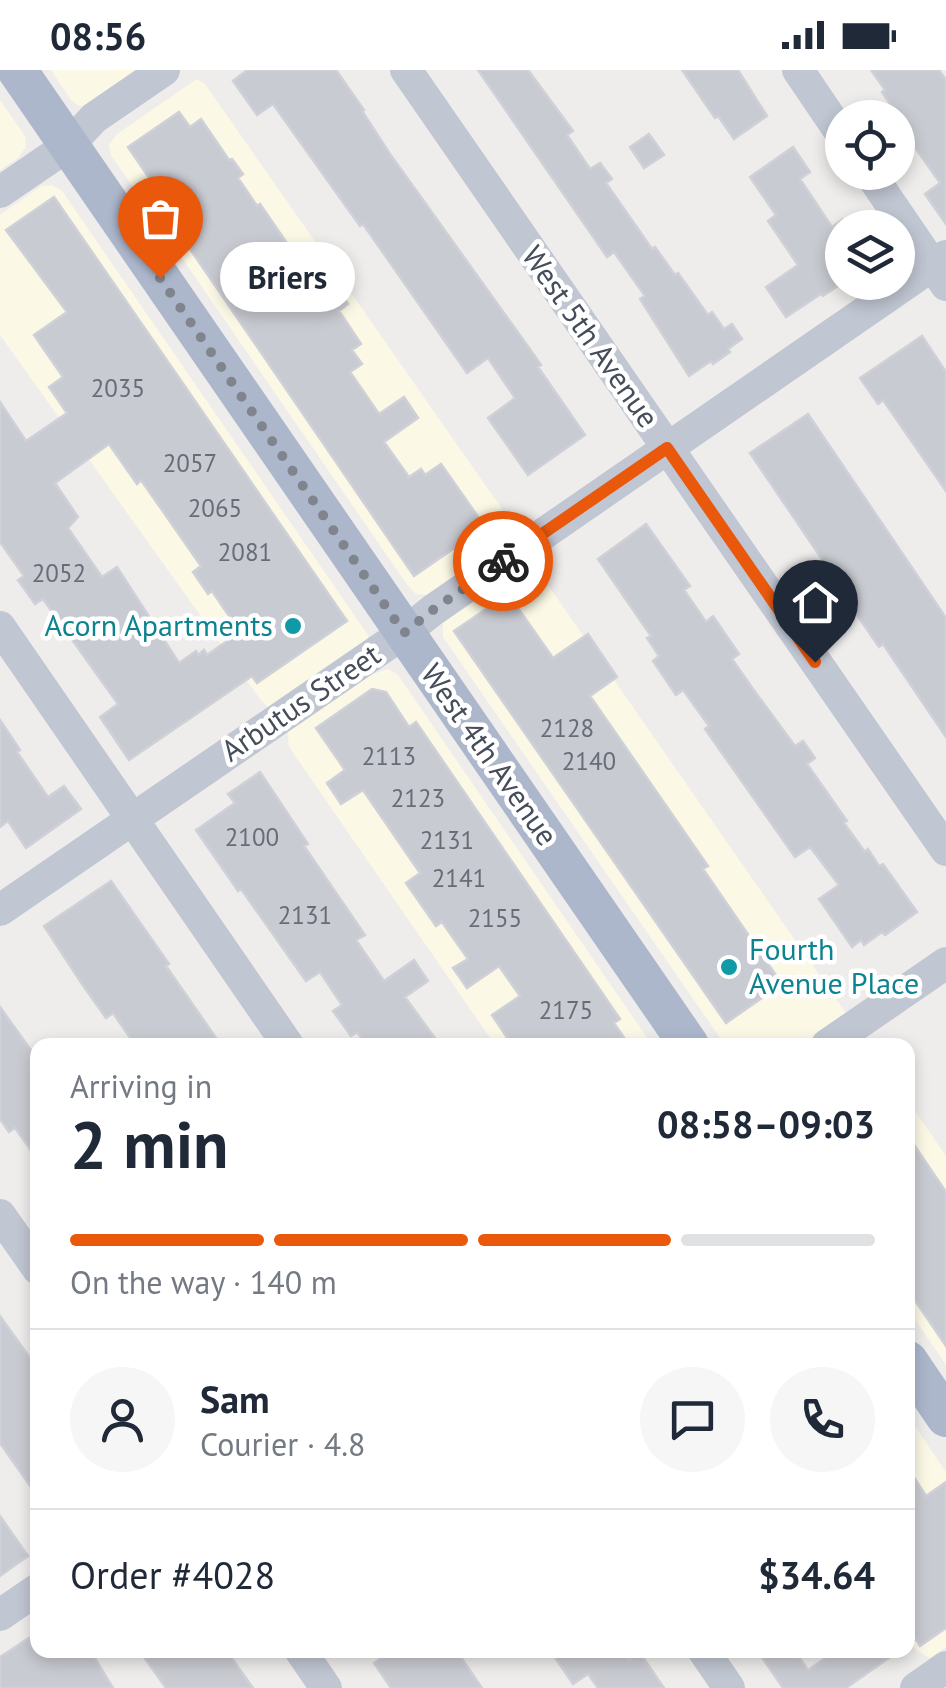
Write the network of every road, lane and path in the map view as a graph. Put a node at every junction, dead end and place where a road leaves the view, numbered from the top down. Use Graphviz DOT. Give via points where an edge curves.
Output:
graph roads {
  1 [pos="17,70"];
  2 [pos="164,70"];
  3 [pos="406,70"];
  4 [pos="798,70"];
  5 [pos="825,109"];
  6 [pos="68,145"];
  7 [pos="882,190"];
  8 [pos="0,192"];
  9 [pos="942,269"];
  10 [pos="667,448"];
  11 [pos="0,627"];
  12 [pos="404,633"];
  13 [pos="133,819"];
  14 [pos="946,850"];
  15 [pos="0,910"];
  16 [pos="946,963"];
  17 [pos="283,1038"];
  18 [pos="685,1038"];
  19 [pos="837,1038"];
  20 [pos="0,1215"];
  21 [pos="30,1258"];
  22 [pos="915,1371"];
  23 [pos="946,1417"];
  24 [pos="30,1594"];
  25 [pos="0,1615"];
  26 [pos="305,1658"];
  27 [pos="708,1658"];
  28 [pos="946,1668"];
  29 [pos="326,1688"];
  30 [pos="729,1688"];
  31 [pos="916,1688"];
  1 -- 6 [label="main road, West 4th Avenue"];
  2 -- 6 [label="street" via="94,118"];
  3 -- 10 [label="street, West 5th Avenue"];
  4 -- 5 [label="street"];
  6 -- 8 [label="street"];
  6 -- 12 [label="main road, West 4th Avenue"];
  7 -- 9 [label="street"];
  9 -- 10 [label="street, Arbutus Street"];
  10 -- 12 [label="street, Arbutus Street"];
  10 -- 14 [label="street, West 5th Avenue"];
  11 -- 13 [label="street"];
  12 -- 13 [label="street, Arbutus Street"];
  12 -- 18 [label="main road, West 4th Avenue"];
  13 -- 15 [label="street, Arbutus Street"];
  13 -- 17 [label="street"];
  16 -- 19 [label="street"];
  20 -- 21 [label="street"];
  22 -- 23 [label="main road"];
  24 -- 25 [label="street"];
  26 -- 29 [label="street"];
  27 -- 30 [label="street"];
  28 -- 31 [label="street"];
}
